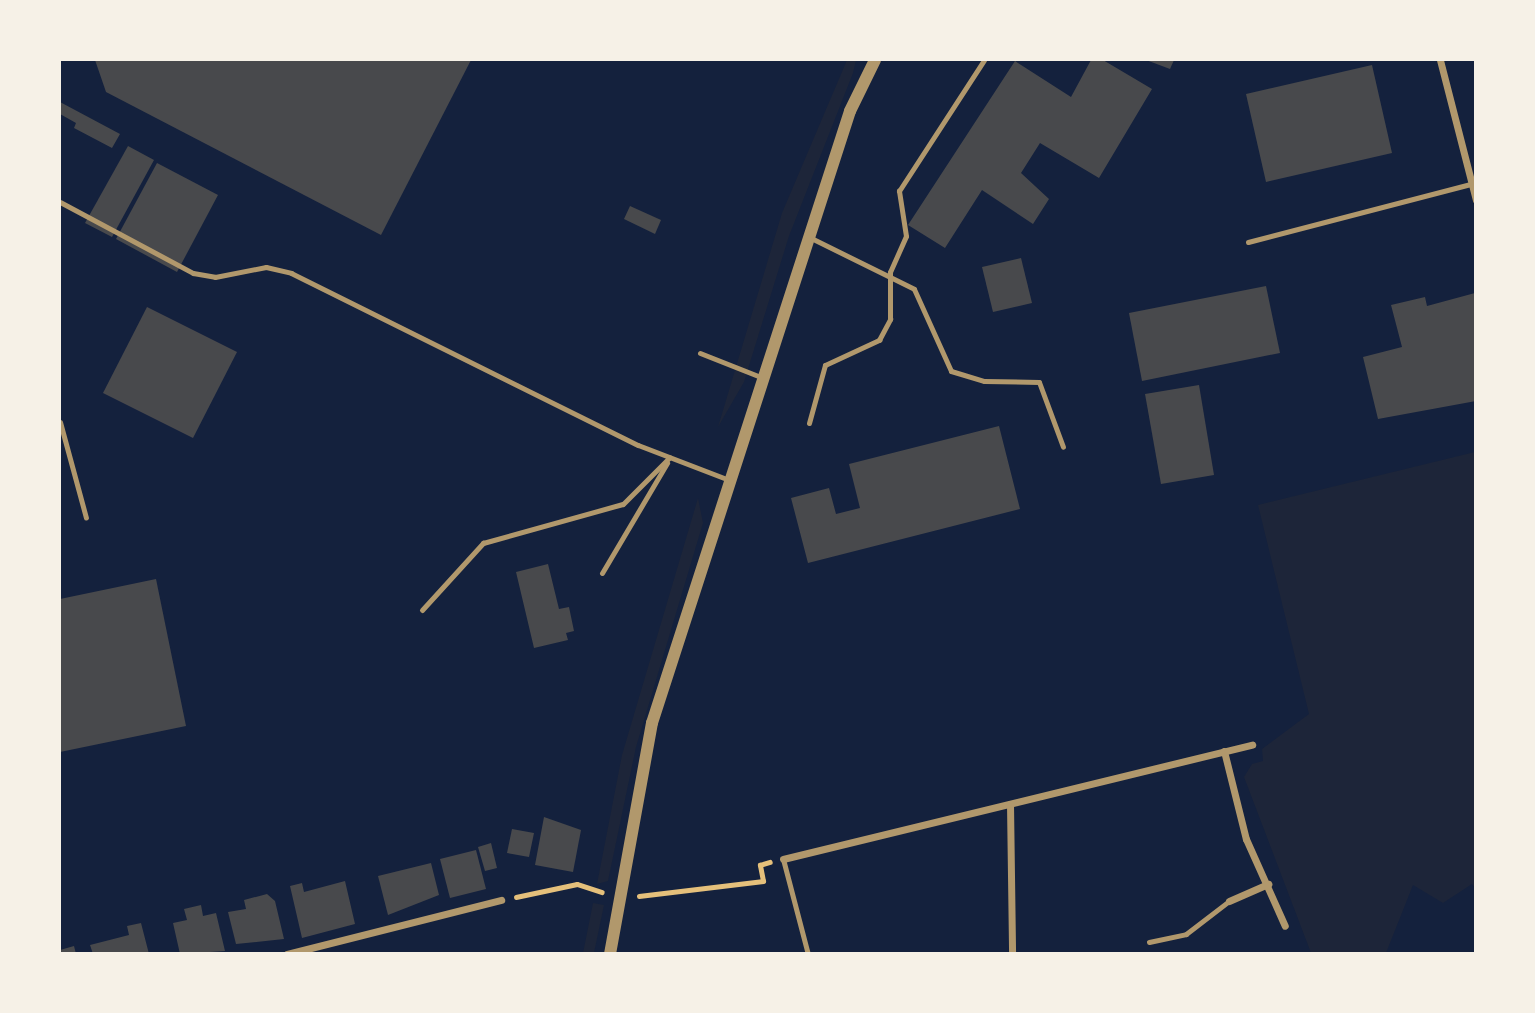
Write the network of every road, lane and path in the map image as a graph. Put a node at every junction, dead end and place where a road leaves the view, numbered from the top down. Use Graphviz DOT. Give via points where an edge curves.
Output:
graph roads {
  1 [pos="875,60"];
  2 [pos="984,60"];
  3 [pos="1440,60"];
  4 [pos="1472,184"];
  5 [pos="1475,200"];
  6 [pos="60,202"];
  7 [pos="808,237"];
  8 [pos="1248,242"];
  9 [pos="890,272"];
  10 [pos="700,353"];
  11 [pos="762,378"];
  12 [pos="60,422"];
  13 [pos="809,423"];
  14 [pos="1063,447"];
  15 [pos="670,457"];
  16 [pos="729,480"];
  17 [pos="86,518"];
  18 [pos="603,573"];
  19 [pos="422,610"];
  20 [pos="1252,745"];
  21 [pos="1224,751"];
  22 [pos="1010,804"];
  23 [pos="783,859"];
  24 [pos="1268,884"];
  25 [pos="622,895"];
  26 [pos="501,900"];
  27 [pos="1229,901"];
  28 [pos="1285,926"];
  29 [pos="1149,942"];
  30 [pos="302,952"];
  31 [pos="287,954"];
  32 [pos="610,954"];
  33 [pos="808,954"];
  34 [pos="1012,954"];
  1 -- 7 [label="street" via="850,111"];
  2 -- 9 [label="lane" via="899,191 906,236"];
  3 -- 4 [label="street"];
  4 -- 5 [label="street"];
  4 -- 8 [label="lane"];
  6 -- 15 [label="lane" via="193,273 215,277 266,267 291,273"];
  7 -- 9 [label="lane"];
  7 -- 11 [label="street"];
  9 -- 13 [label="lane" via="890,319 879,340 825,365"];
  9 -- 14 [label="lane" via="914,289 951,370 984,382 1039,382"];
  10 -- 11 [label="lane"];
  11 -- 16 [label="street"];
  12 -- 17 [label="lane"];
  15 -- 16 [label="lane"];
  15 -- 18 [label="lane"];
  15 -- 19 [label="lane" via="623,504 482,543"];
  16 -- 25 [label="street" via="636,786"];
  20 -- 21 [label="street"];
  21 -- 22 [label="street"];
  21 -- 24 [label="street" via="1246,839"];
  22 -- 23 [label="street"];
  22 -- 34 [label="street"];
  23 -- 25 [label="path" via="760,865 764,881 664,896"];
  23 -- 33 [label="lane"];
  24 -- 27 [label="street"];
  24 -- 28 [label="street"];
  25 -- 26 [label="path" via="577,884"];
  25 -- 32 [label="street"];
  26 -- 30 [label="street"];
  27 -- 29 [label="lane" via="1186,934"];
  30 -- 31 [label="street"];
}
